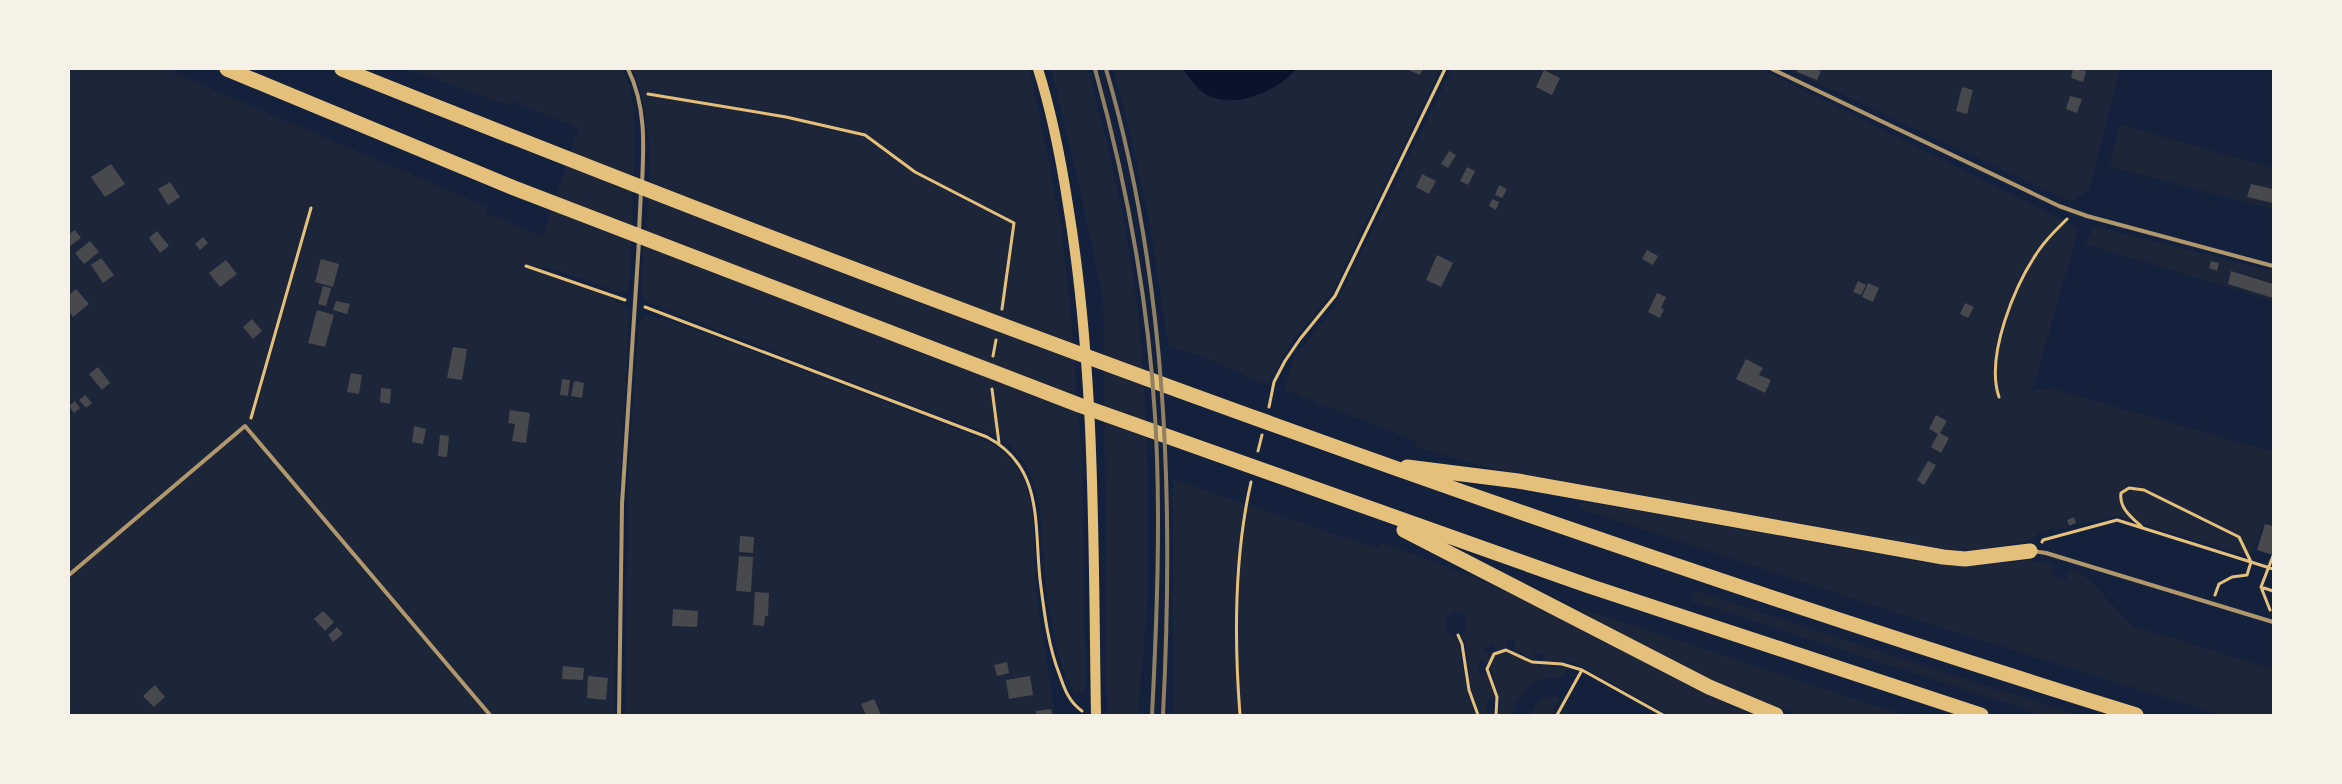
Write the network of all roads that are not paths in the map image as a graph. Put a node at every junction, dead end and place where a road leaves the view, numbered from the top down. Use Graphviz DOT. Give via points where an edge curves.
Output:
graph roads {
  1 [pos="227,69"];
  2 [pos="342,69"];
  3 [pos="628,69"];
  4 [pos="1038,69"];
  5 [pos="1772,69"];
  6 [pos="2273,266"];
  7 [pos="1376,463"];
  8 [pos="1361,507"];
  9 [pos="2034,551"];
  10 [pos="69,575"];
  11 [pos="2271,621"];
  12 [pos="1091,714"];
  13 [pos="490,715"];
  14 [pos="619,715"];
  15 [pos="1776,715"];
  16 [pos="1982,715"];
  17 [pos="2136,715"];
  1 -- 8 [label="highway" via="514,188 977,367"];
  2 -- 7 [label="highway" via="863,274"];
  3 -- 14 [label="lane" via="638,92 644,140 622,504"];
  4 -- 12 [label="main road" via="1063,174 1083,313 1090,433"];
  5 -- 6 [label="lane" via="2075,212"];
  7 -- 9 [label="highway" via="1518,481 1943,557 1965,559"];
  7 -- 17 [label="highway" via="1810,611"];
  8 -- 15 [label="highway" via="1709,688"];
  8 -- 16 [label="highway" via="1714,628"];
  9 -- 11 [label="lane"];
  10 -- 13 [label="lane" via="245,426"];
}
